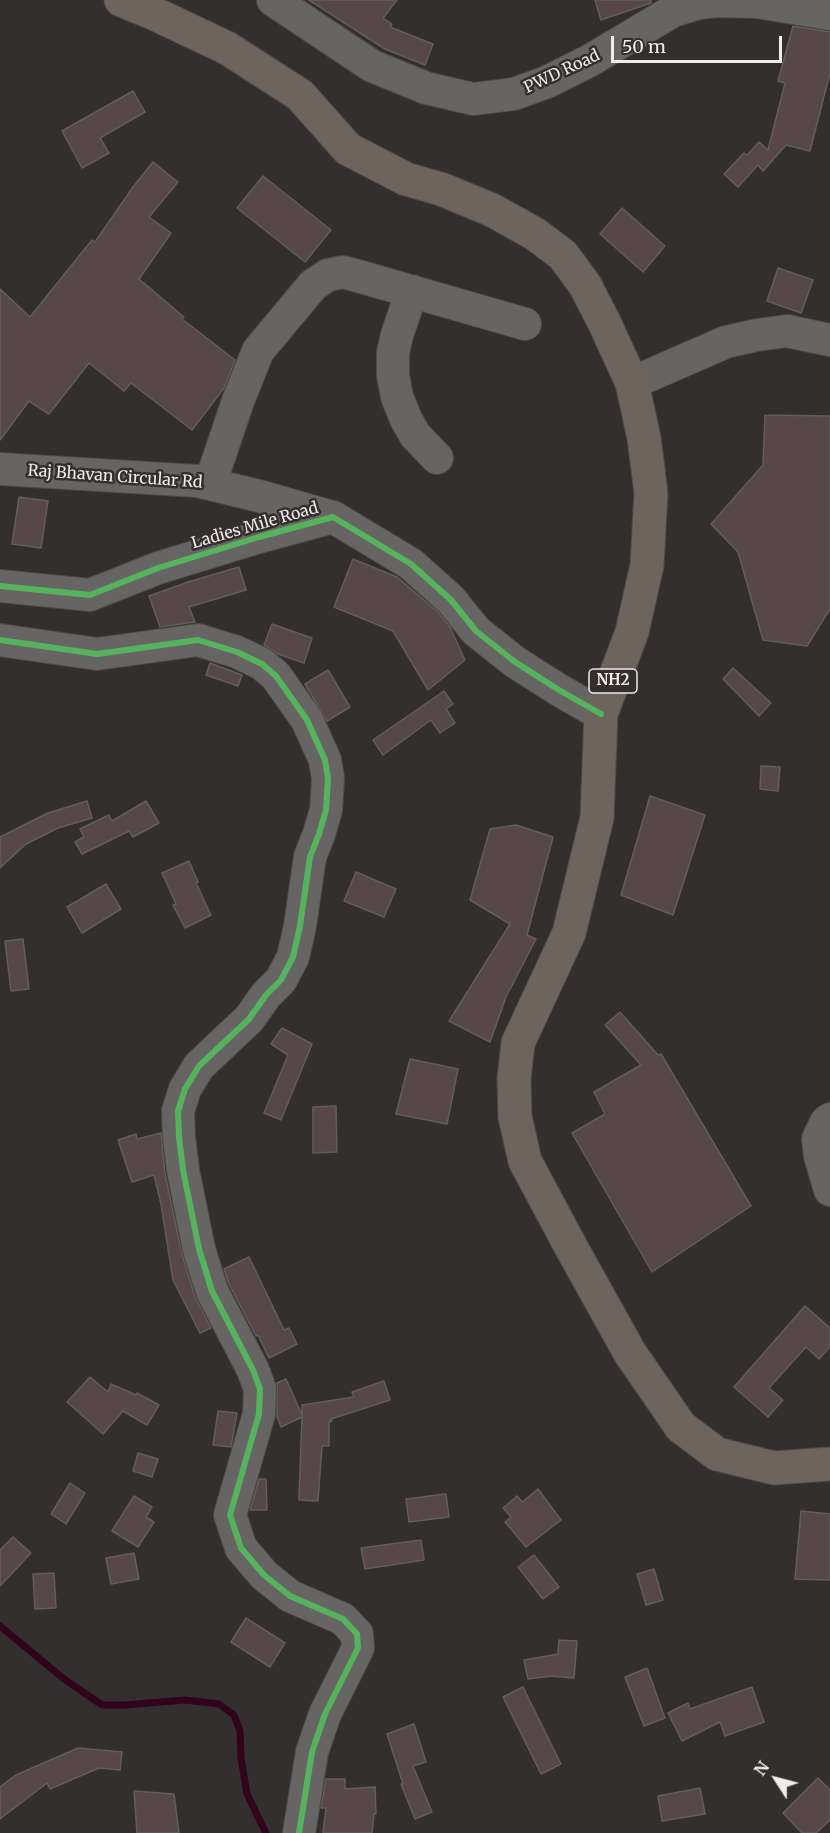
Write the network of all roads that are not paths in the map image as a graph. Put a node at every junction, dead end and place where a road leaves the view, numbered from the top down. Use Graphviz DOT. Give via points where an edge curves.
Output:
graph roads {
  1 [pos="121,0"];
  2 [pos="273,0"];
  3 [pos="757,1"];
  4 [pos="830,14"];
  5 [pos="412,291"];
  6 [pos="525,324"];
  7 [pos="830,340"];
  8 [pos="632,383"];
  9 [pos="437,458"];
  10 [pos="0,469"];
  11 [pos="210,484"];
  12 [pos="333,517"];
  13 [pos="0,586"];
  14 [pos="0,640"];
  15 [pos="601,714"];
  16 [pos="830,1119"];
  17 [pos="830,1190"];
  18 [pos="830,1464"];
  19 [pos="299,1833"];
  1 -- 8 [label="highway, NH2" via="237,54 300,95 348,149 406,179 492,210 535,234 563,255 585,285"];
  2 -- 3 [label="street, PWD Road" via="372,66 426,88 472,99 514,94 547,82 673,11 699,3"];
  3 -- 4 [label="street, PWD Road"];
  5 -- 6 [label="street"];
  5 -- 9 [label="street" via="397,335 393,375 406,419"];
  5 -- 11 [label="street" via="343,272 328,275 313,285 258,351"];
  7 -- 8 [label="street" via="787,331 747,337 726,342"];
  8 -- 15 [label="highway, NH2" via="651,493 647,565 632,632"];
  10 -- 11 [label="street, Raj Bhavan Circular Rd"];
  11 -- 12 [label="street, Raj Bhavan Circular Rd"];
  12 -- 13 [label="street, Ladies Mile Road" via="169,565 90,595"];
  12 -- 15 [label="street, Ladies Mile Road" via="411,564 451,600 476,631 515,662"];
  14 -- 19 [label="street" via="97,654 198,640 237,652 276,676 307,720 325,760 326,810 310,857 293,957 280,981 249,1019 200,1066 184,1089 178,1111 183,1170 199,1249 212,1291 260,1389 259,1414 230,1515 241,1548 264,1575 290,1596 343,1619 357,1634 358,1648 325,1714 312,1752"];
  15 -- 18 [label="highway, NH2" via="597,818 569,933 518,1043 515,1117 525,1161 630,1353 681,1427 717,1454 774,1468"];
  16 -- 17 [label="street" via="818,1139"];
}
